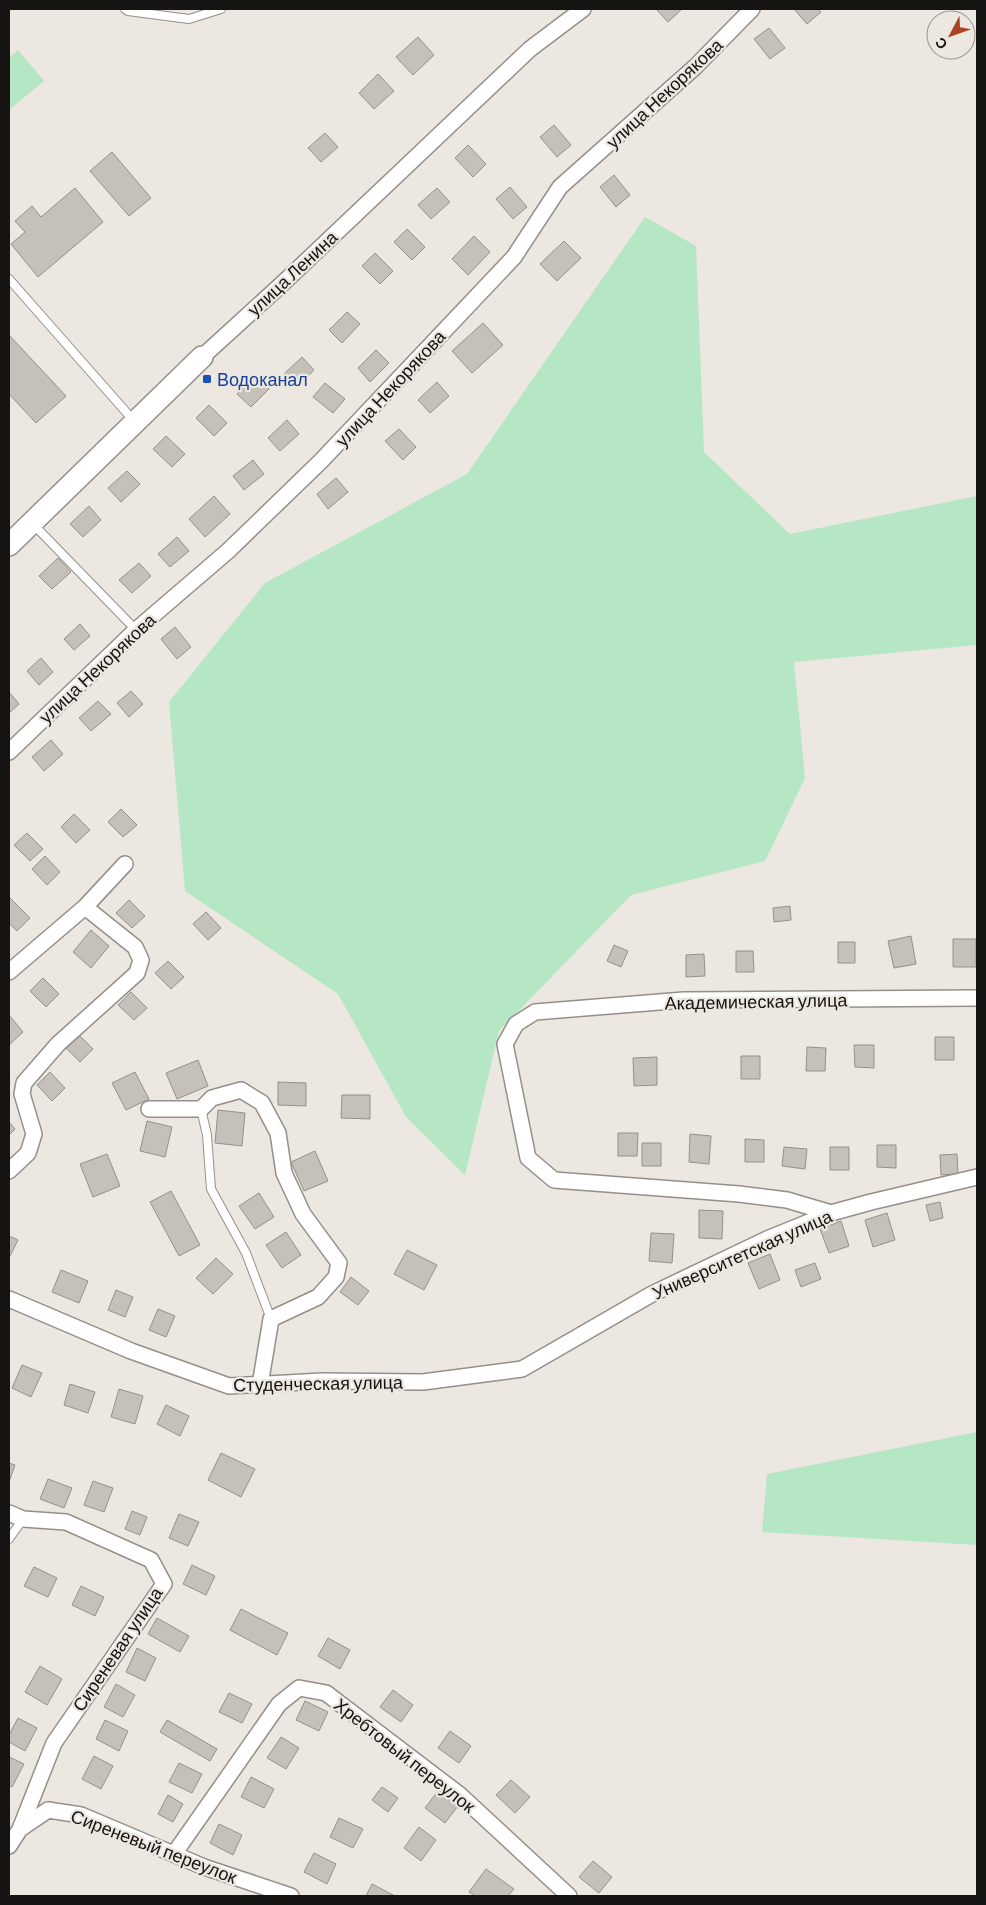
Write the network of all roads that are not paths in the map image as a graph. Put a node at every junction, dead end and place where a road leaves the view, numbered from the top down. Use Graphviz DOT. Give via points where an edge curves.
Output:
graph roads {
  1 [pos="125,9"];
  2 [pos="221,9"];
  3 [pos="582,9"];
  4 [pos="752,9"];
  5 [pos="9,279"];
  6 [pos="202,357"];
  7 [pos="135,422"];
  8 [pos="32,523"];
  9 [pos="9,545"];
  10 [pos="136,630"];
  11 [pos="9,752"];
  12 [pos="125,864"];
  13 [pos="85,907"];
  14 [pos="9,972"];
  15 [pos="977,998"];
  16 [pos="149,1109"];
  17 [pos="201,1109"];
  18 [pos="9,1171"];
  19 [pos="977,1178"];
  20 [pos="831,1213"];
  21 [pos="9,1299"];
  22 [pos="271,1319"];
  23 [pos="522,1369"];
  24 [pos="260,1384"];
  25 [pos="9,1513"];
  26 [pos="23,1518"];
  27 [pos="9,1539"];
  28 [pos="20,1829"];
  29 [pos="9,1846"];
  30 [pos="174,1854"];
  31 [pos="291,1896"];
  32 [pos="569,1896"];
  1 -- 2 [label="lane" via="189,19"];
  3 -- 6 [label="street, улица Ленина" via="530,49"];
  4 -- 10 [label="street, улица Некорякова" via="696,67 560,187 514,257 321,461 228,551"];
  5 -- 7 [label="lane"];
  6 -- 7 [label="street, улица Ленина"];
  7 -- 8 [label="street, улица Ленина"];
  8 -- 9 [label="street, улица Ленина"];
  8 -- 10 [label="lane"];
  10 -- 11 [label="street, улица Некорякова"];
  12 -- 13 [label="street"];
  13 -- 14 [label="street"];
  13 -- 18 [label="street" via="135,947 140,960 137,973 58,1044 24,1083 22,1094 34,1134 28,1153"];
  15 -- 20 [label="street, Академическая улица" via="684,1000 535,1012 516,1024 505,1044 528,1158 554,1180 739,1194 787,1200"];
  16 -- 17 [label="street"];
  17 -- 22 [label="lane" via="207,1135 211,1190 246,1253"];
  17 -- 22 [label="street" via="212,1098 241,1090 262,1103 278,1132 284,1173 303,1214 339,1263 336,1277 318,1297"];
  19 -- 20 [label="street, Университетская улица"];
  20 -- 23 [label="street, Университетская улица" via="767,1239 652,1294"];
  21 -- 24 [label="street, Студенческая улица" via="131,1351 229,1386"];
  22 -- 24 [label="street"];
  23 -- 24 [label="street, Студенческая улица" via="423,1382"];
  25 -- 26 [label="street, Сиреневая улица"];
  26 -- 27 [label="lane"];
  26 -- 28 [label="street, Сиреневая улица" via="66,1522 150,1560 164,1584 54,1743"];
  28 -- 29 [label="street, Сиреневая улица"];
  28 -- 30 [label="street, Сиреневый переулок" via="48,1810 81,1815"];
  30 -- 31 [label="street, Сиреневый переулок"];
  30 -- 32 [label="street, Хребтовый переулок" via="279,1704 299,1688 326,1693 460,1795"];
}
